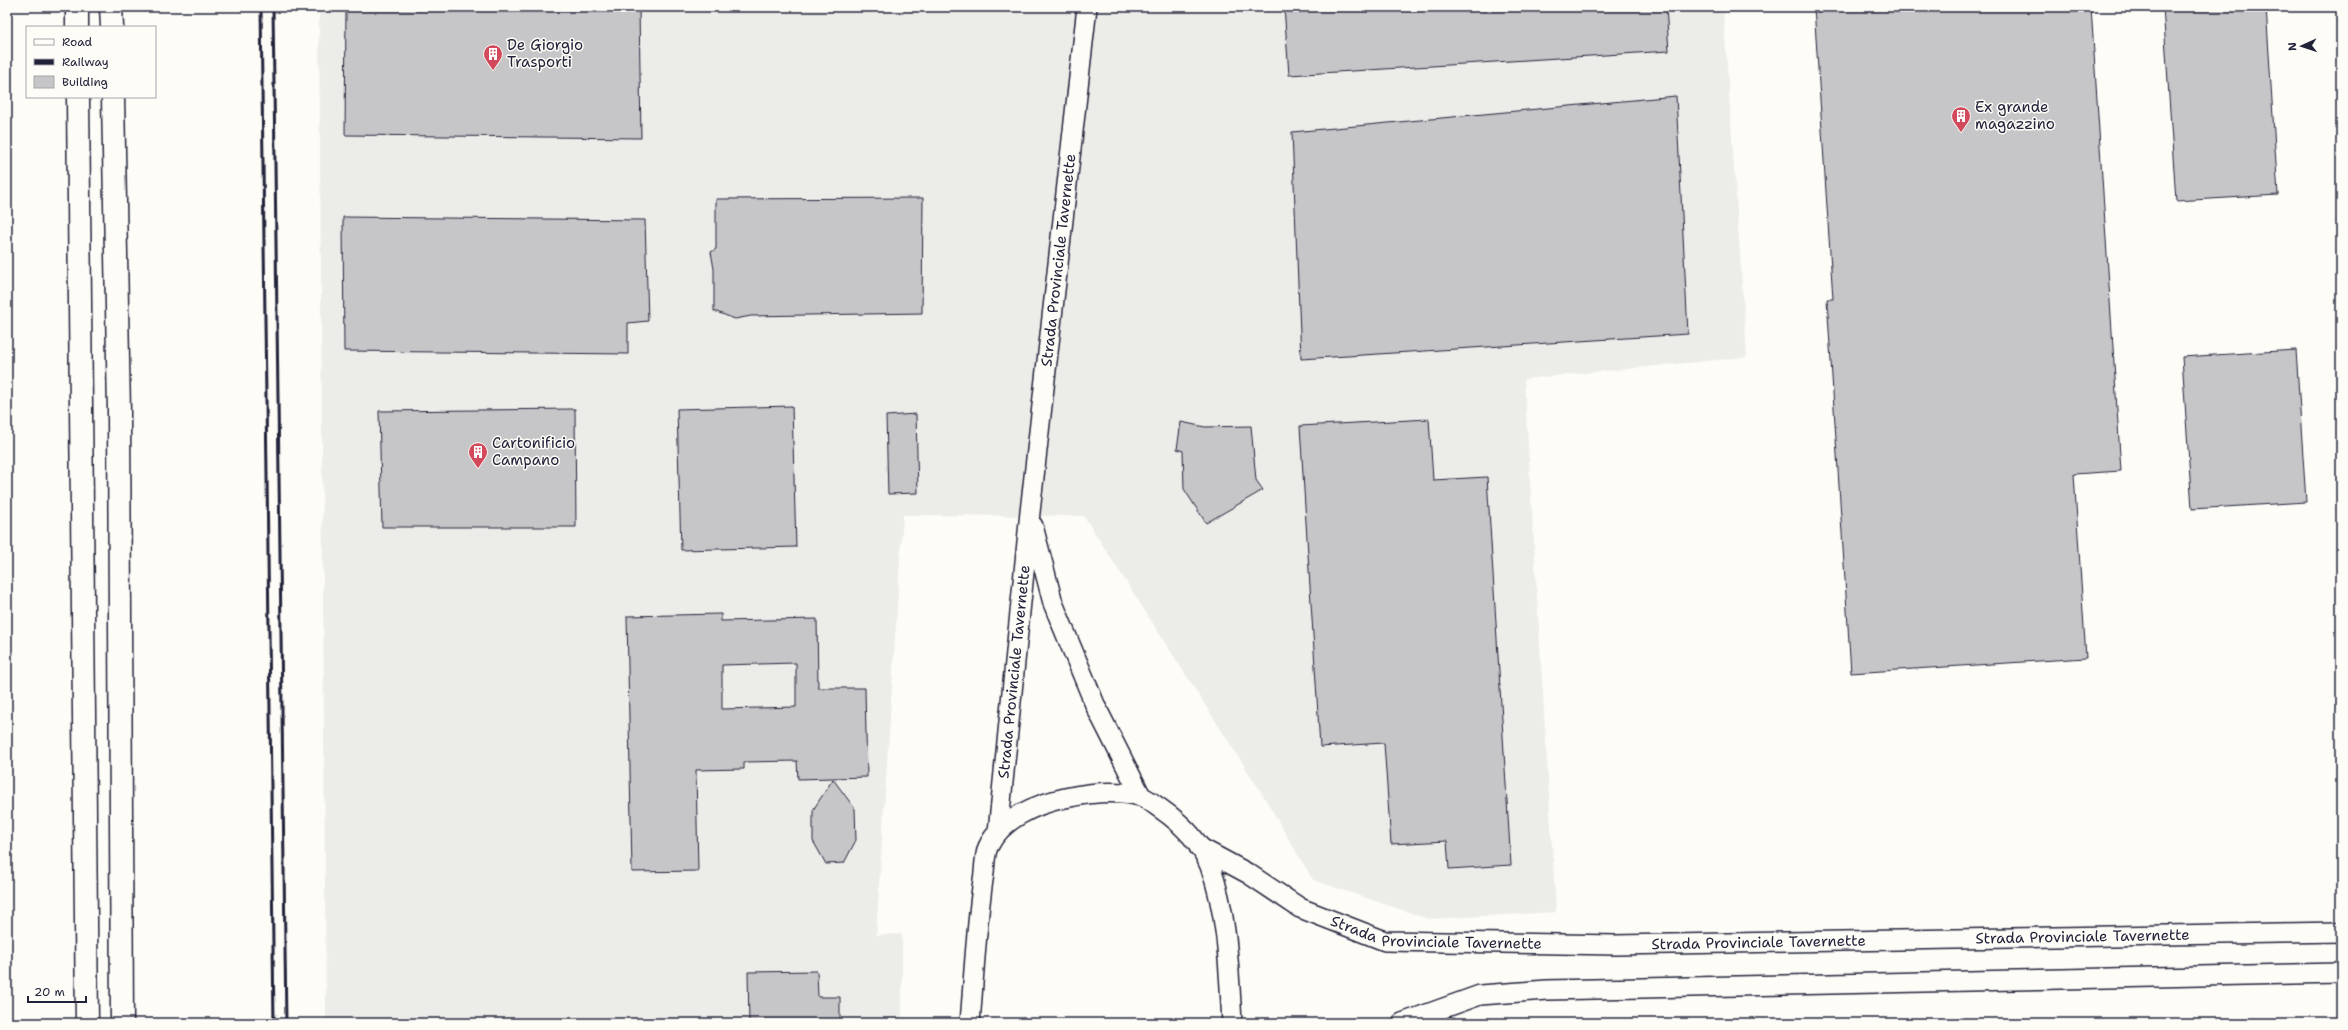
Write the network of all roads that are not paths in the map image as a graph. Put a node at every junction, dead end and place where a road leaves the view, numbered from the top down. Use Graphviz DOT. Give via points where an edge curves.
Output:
graph roads {
  1 [pos="77,7"];
  2 [pos="111,7"];
  3 [pos="1087,7"];
  4 [pos="77,26"];
  5 [pos="112,26"];
  6 [pos="78,98"];
  7 [pos="113,98"];
  8 [pos="1030,512"];
  9 [pos="1141,796"];
  10 [pos="998,832"];
  11 [pos="1199,847"];
  12 [pos="2341,932"];
  13 [pos="2341,974"];
  14 [pos="86,1023"];
  15 [pos="122,1023"];
  16 [pos="970,1023"];
  17 [pos="1232,1023"];
  18 [pos="1402,1023"];
  1 -- 4 [label="highway"];
  2 -- 5 [label="highway"];
  3 -- 8 [label="street, Strada Provinciale Tavernette"];
  6 -- 14 [label="highway"];
  7 -- 15 [label="highway" via="119,412"];
  8 -- 9 [label="street, Strada Provinciale Tavernette" via="1053,603 1096,707"];
  8 -- 10 [label="street, Strada Provinciale Tavernette"];
  9 -- 10 [label="street" via="1102,793 1048,801 1010,820"];
  9 -- 11 [label="street" via="1177,820"];
  10 -- 16 [label="street" via="988,848 980,905"];
  11 -- 12 [label="street, Strada Provinciale Tavernette" via="1249,874 1300,908 1385,941 1615,945"];
  11 -- 17 [label="street" via="1210,866 1221,910"];
  13 -- 18 [label="street" via="1547,990 1480,995"];
}
